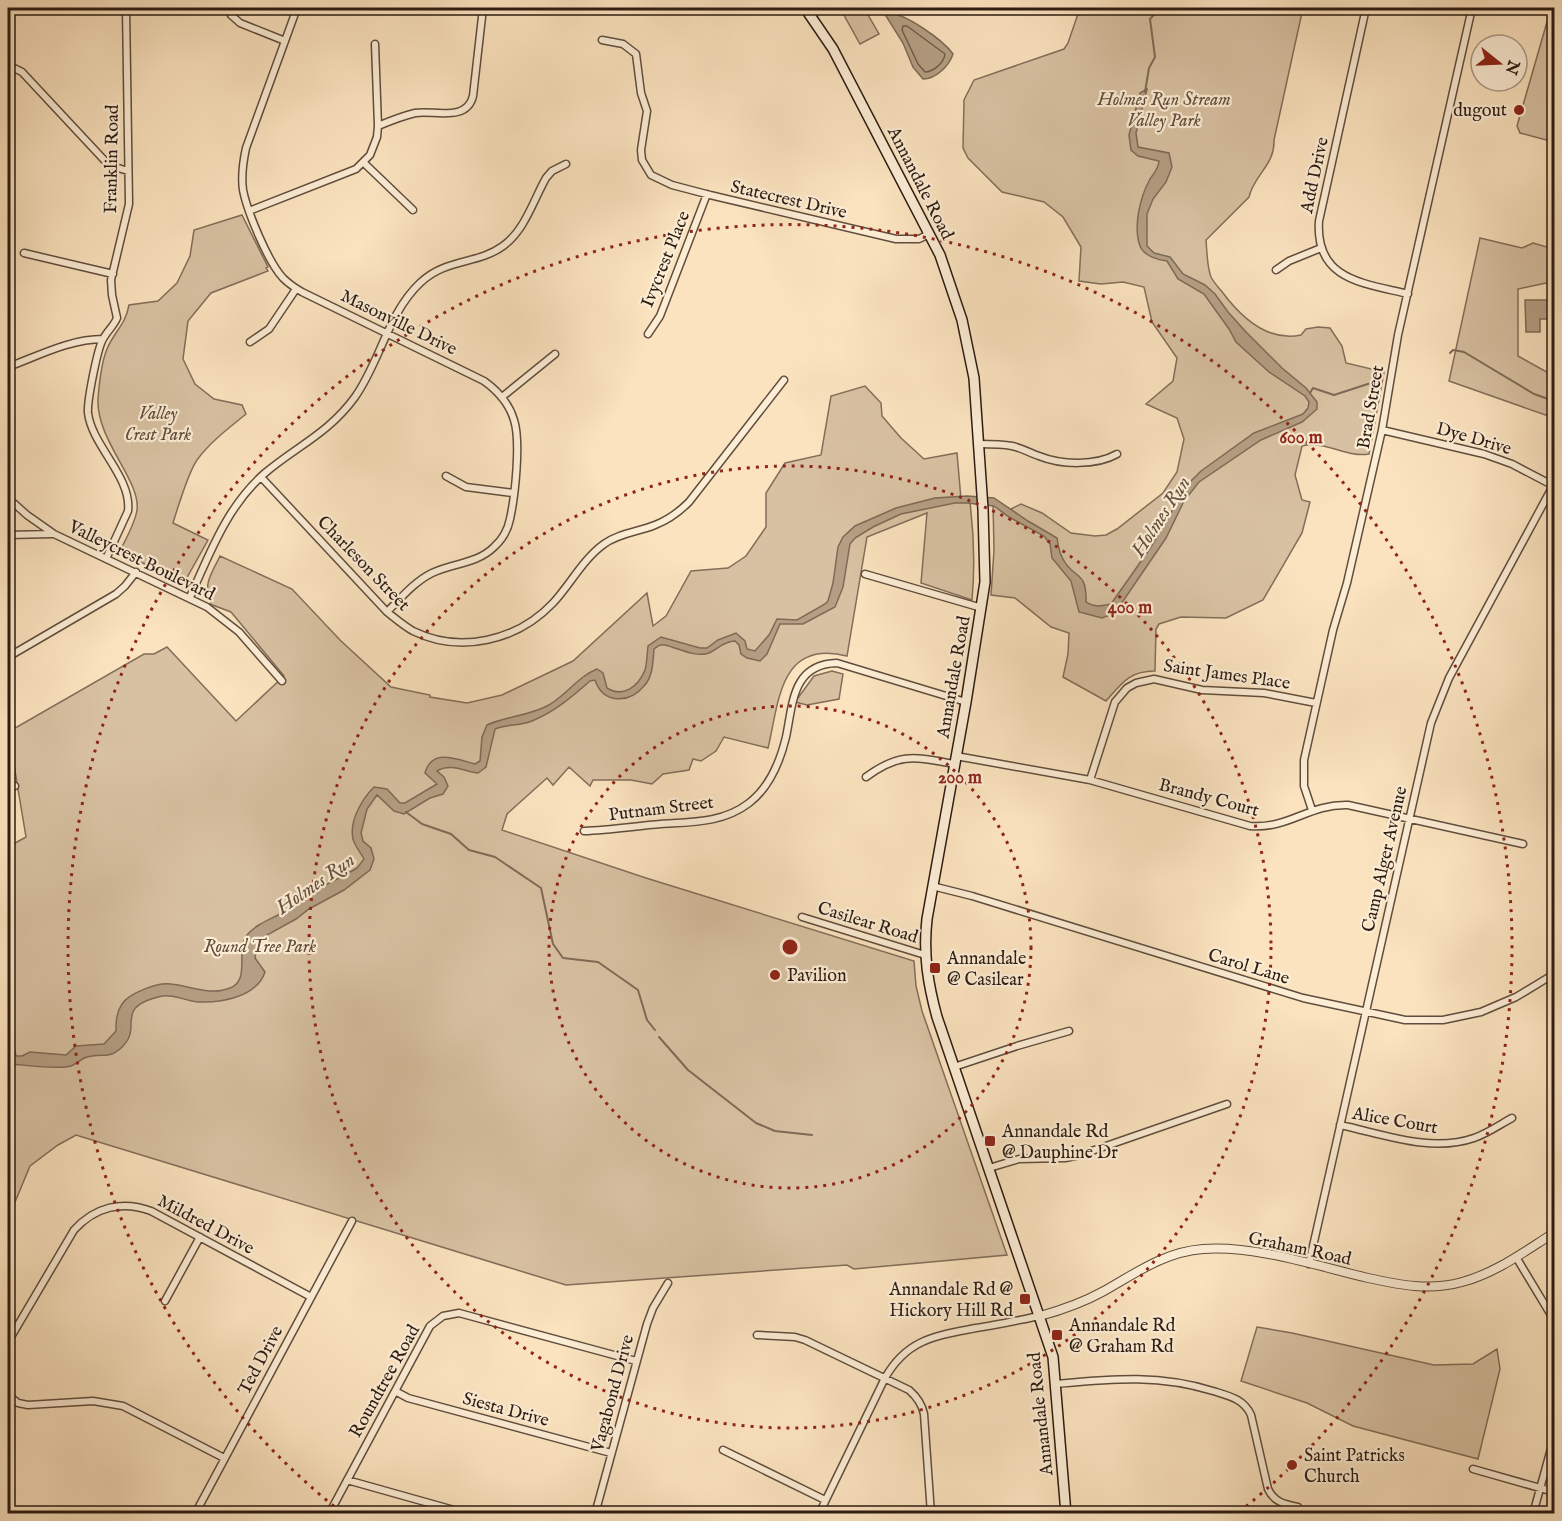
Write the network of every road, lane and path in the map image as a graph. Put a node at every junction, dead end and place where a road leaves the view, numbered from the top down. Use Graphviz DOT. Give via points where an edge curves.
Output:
graph roads {
  1 [pos="126,8"];
  2 [pos="229,8"];
  3 [pos="297,8"];
  4 [pos="483,8"];
  5 [pos="805,8"];
  6 [pos="1366,8"];
  7 [pos="1472,8"];
  8 [pos="602,40"];
  9 [pos="285,41"];
  10 [pos="375,44"];
  11 [pos="8,65"];
  12 [pos="378,126"];
  13 [pos="364,163"];
  14 [pos="566,164"];
  15 [pos="128,171"];
  16 [pos="707,194"];
  17 [pos="413,210"];
  18 [pos="249,211"];
  19 [pos="928,234"];
  20 [pos="1321,248"];
  21 [pos="24,253"];
  22 [pos="1276,270"];
  23 [pos="113,274"];
  24 [pos="296,289"];
  25 [pos="1408,294"];
  26 [pos="388,334"];
  27 [pos="648,334"];
  28 [pos="103,339"];
  29 [pos="250,342"];
  30 [pos="555,354"];
  31 [pos="8,368"];
  32 [pos="784,380"];
  33 [pos="502,396"];
  34 [pos="1382,430"];
  35 [pos="980,444"];
  36 [pos="1117,454"];
  37 [pos="446,476"];
  38 [pos="261,477"];
  39 [pos="1554,485"];
  40 [pos="513,493"];
  41 [pos="8,498"];
  42 [pos="54,534"];
  43 [pos="8,535"];
  44 [pos="106,558"];
  45 [pos="136,572"];
  46 [pos="865,574"];
  47 [pos="190,597"];
  48 [pos="982,608"];
  49 [pos="387,612"];
  50 [pos="8,657"];
  51 [pos="282,681"];
  52 [pos="966,702"];
  53 [pos="1316,703"];
  54 [pos="955,760"];
  55 [pos="866,777"];
  56 [pos="1090,780"];
  57 [pos="15,786"];
  58 [pos="8,788"];
  59 [pos="1312,810"];
  60 [pos="1408,819"];
  61 [pos="584,831"];
  62 [pos="1523,844"];
  63 [pos="932,886"];
  64 [pos="802,917"];
  65 [pos="925,956"];
  66 [pos="1554,974"];
  67 [pos="1365,1012"];
  68 [pos="1069,1031"];
  69 [pos="954,1067"];
  70 [pos="1227,1104"];
  71 [pos="1512,1118"];
  72 [pos="1340,1125"];
  73 [pos="989,1168"];
  74 [pos="352,1221"];
  75 [pos="1554,1233"];
  76 [pos="200,1237"];
  77 [pos="1516,1257"];
  78 [pos="1309,1264"];
  79 [pos="668,1283"];
  80 [pos="311,1297"];
  81 [pos="165,1301"];
  82 [pos="1040,1316"];
  83 [pos="1554,1320"];
  84 [pos="757,1335"];
  85 [pos="8,1342"];
  86 [pos="636,1361"];
  87 [pos="885,1378"];
  88 [pos="1055,1384"];
  89 [pos="395,1391"];
  90 [pos="8,1395"];
  91 [pos="1554,1438"];
  92 [pos="723,1450"];
  93 [pos="611,1453"];
  94 [pos="224,1458"];
  95 [pos="1473,1469"];
  96 [pos="347,1480"];
  97 [pos="1540,1488"];
  98 [pos="1554,1492"];
  99 [pos="825,1500"];
  100 [pos="1298,1507"];
  101 [pos="77,1514"];
  102 [pos="89,1514"];
  103 [pos="195,1514"];
  104 [pos="329,1514"];
  105 [pos="468,1514"];
  106 [pos="595,1514"];
  107 [pos="819,1514"];
  108 [pos="931,1514"];
  109 [pos="1066,1514"];
  110 [pos="1533,1514"];
  1 -- 15 [label="street, Franklin Road"];
  2 -- 9 [label="street" via="240,23"];
  3 -- 9 [label="street, Masonville Drive"];
  4 -- 12 [label="street" via="469,106 458,113 411,114"];
  5 -- 19 [label="main road, Annandale Road" via="833,49"];
  6 -- 20 [label="street, Add Drive" via="1319,221"];
  7 -- 25 [label="street, Brad Street"];
  8 -- 16 [label="street, Statecrest Drive" via="623,44 636,54 647,111 641,150 646,170 657,179"];
  9 -- 18 [label="street, Masonville Drive" via="243,161 243,189"];
  10 -- 12 [label="street"];
  11 -- 15 [label="street" via="22,72 106,162"];
  12 -- 13 [label="street" via="375,146"];
  13 -- 17 [label="street"];
  13 -- 18 [label="street" via="347,174"];
  14 -- 26 [label="street" via="546,178 512,238 494,251 430,275 410,294"];
  15 -- 23 [label="street, Franklin Road" via="126,219"];
  16 -- 19 [label="street, Statecrest Drive" via="896,239 919,239"];
  16 -- 27 [label="street, Ivycrest Place" via="660,316"];
  18 -- 24 [label="street, Masonville Drive" via="276,269"];
  19 -- 35 [label="main road, Annandale Road" via="947,272 969,347"];
  20 -- 22 [label="street"];
  20 -- 25 [label="street" via="1331,265 1348,278"];
  21 -- 23 [label="street"];
  23 -- 28 [label="street, Franklin Road" via="117,318"];
  24 -- 26 [label="street, Masonville Drive"];
  24 -- 29 [label="street" via="269,329"];
  25 -- 34 [label="street, Brad Street"];
  26 -- 33 [label="street, Masonville Drive" via="484,381"];
  26 -- 38 [label="street" via="365,381 341,414 318,436"];
  28 -- 31 [label="street" via="79,341"];
  28 -- 44 [label="street, Franklin Road" via="89,416 129,504"];
  30 -- 33 [label="street"];
  32 -- 49 [label="street, Charleson Street" via="681,510 658,524 602,545 552,604 529,623 494,639 459,643 413,631"];
  33 -- 40 [label="street, Masonville Drive" via="517,430"];
  34 -- 39 [label="street, Dye Drive" via="1484,453"];
  34 -- 53 [label="street, Brad Street"];
  35 -- 36 [label="street" via="1013,447 1060,461 1093,462"];
  35 -- 48 [label="main road, Annandale Road" via="985,582"];
  37 -- 40 [label="street" via="466,487"];
  38 -- 47 [label="street" via="228,517"];
  38 -- 49 [label="street, Charleson Street"];
  39 -- 60 [label="street, Camp Alger Avenue" via="1439,700 1426,738"];
  40 -- 49 [label="street, Masonville Drive" via="510,519 494,547 477,559 419,581"];
  41 -- 42 [label="street, Valleycrest Boulevard"];
  42 -- 43 [label="street"];
  42 -- 44 [label="street, Valleycrest Boulevard"];
  44 -- 45 [label="street, Valleycrest Boulevard"];
  45 -- 47 [label="street, Valleycrest Boulevard"];
  45 -- 50 [label="street" via="116,594"];
  46 -- 48 [label="street"];
  47 -- 51 [label="street, Valleycrest Boulevard" via="227,621"];
  48 -- 52 [label="main road, Annandale Road"];
  52 -- 54 [label="main road, Annandale Road"];
  52 -- 61 [label="street, Putnam Street" via="837,663 826,664 803,676 795,692 778,762 769,782 749,803 712,820"];
  53 -- 56 [label="street, Saint James Place" via="1264,693 1202,690 1154,680 1136,683 1115,702"];
  53 -- 59 [label="street, Brad Street" via="1303,774"];
  54 -- 55 [label="street, Brandy Court" via="900,759"];
  54 -- 56 [label="street, Brandy Court"];
  54 -- 63 [label="main road, Annandale Road"];
  56 -- 59 [label="street, Brandy Court" via="1250,826 1276,826"];
  57 -- 58 [label="street"];
  59 -- 60 [label="street, Brandy Court" via="1348,806"];
  60 -- 62 [label="street, Brandy Court"];
  60 -- 67 [label="street, Camp Alger Avenue"];
  63 -- 65 [label="main road, Annandale Road"];
  63 -- 67 [label="street, Carol Lane" via="1286,993"];
  64 -- 65 [label="street, Casilear Road"];
  65 -- 69 [label="main road, Annandale Road" via="930,993"];
  66 -- 67 [label="street, Carol Lane" via="1499,1005 1463,1017 1423,1021"];
  67 -- 72 [label="street, Camp Alger Avenue"];
  68 -- 69 [label="street"];
  69 -- 73 [label="main road, Annandale Road"];
  70 -- 73 [label="street" via="1080,1155 1019,1159"];
  71 -- 72 [label="street, Alice Court" via="1474,1138 1444,1144 1416,1142"];
  72 -- 78 [label="street, Camp Alger Avenue"];
  73 -- 82 [label="main road, Annandale Road"];
  74 -- 80 [label="street, Ted Drive"];
  75 -- 77 [label="street, Graham Road"];
  76 -- 80 [label="street, Mildred Drive"];
  76 -- 81 [label="street"];
  76 -- 85 [label="street, Mildred Drive" via="133,1205 111,1206 90,1215 74,1230"];
  77 -- 78 [label="street, Graham Road" via="1476,1278 1427,1287"];
  77 -- 83 [label="street"];
  78 -- 82 [label="street, Graham Road" via="1239,1249 1184,1252 1152,1263 1082,1302"];
  79 -- 86 [label="street, Vagabond Drive" via="653,1308"];
  80 -- 94 [label="street, Ted Drive"];
  82 -- 87 [label="street" via="930,1337 899,1358"];
  82 -- 88 [label="main road, Annandale Road" via="1053,1357"];
  84 -- 87 [label="street" via="805,1340"];
  86 -- 89 [label="street, Roundtree Road" via="450,1313 430,1326"];
  86 -- 93 [label="street, Vagabond Drive"];
  87 -- 99 [label="street"];
  87 -- 108 [label="street" via="915,1395 923,1410"];
  88 -- 100 [label="street" via="1158,1379 1236,1398 1251,1415 1271,1496"];
  88 -- 109 [label="main road, Annandale Road"];
  89 -- 93 [label="street, Siesta Drive" via="408,1398"];
  89 -- 96 [label="street, Roundtree Road"];
  90 -- 94 [label="street" via="28,1406 93,1401 123,1406"];
  91 -- 97 [label="street"];
  92 -- 99 [label="street"];
  93 -- 106 [label="street, Vagabond Drive"];
  94 -- 103 [label="street, Ted Drive"];
  95 -- 97 [label="street"];
  96 -- 104 [label="street, Roundtree Road"];
  96 -- 105 [label="street"];
  97 -- 98 [label="street"];
  97 -- 110 [label="street"];
  99 -- 107 [label="street"];
  101 -- 102 [label="street"];
}
